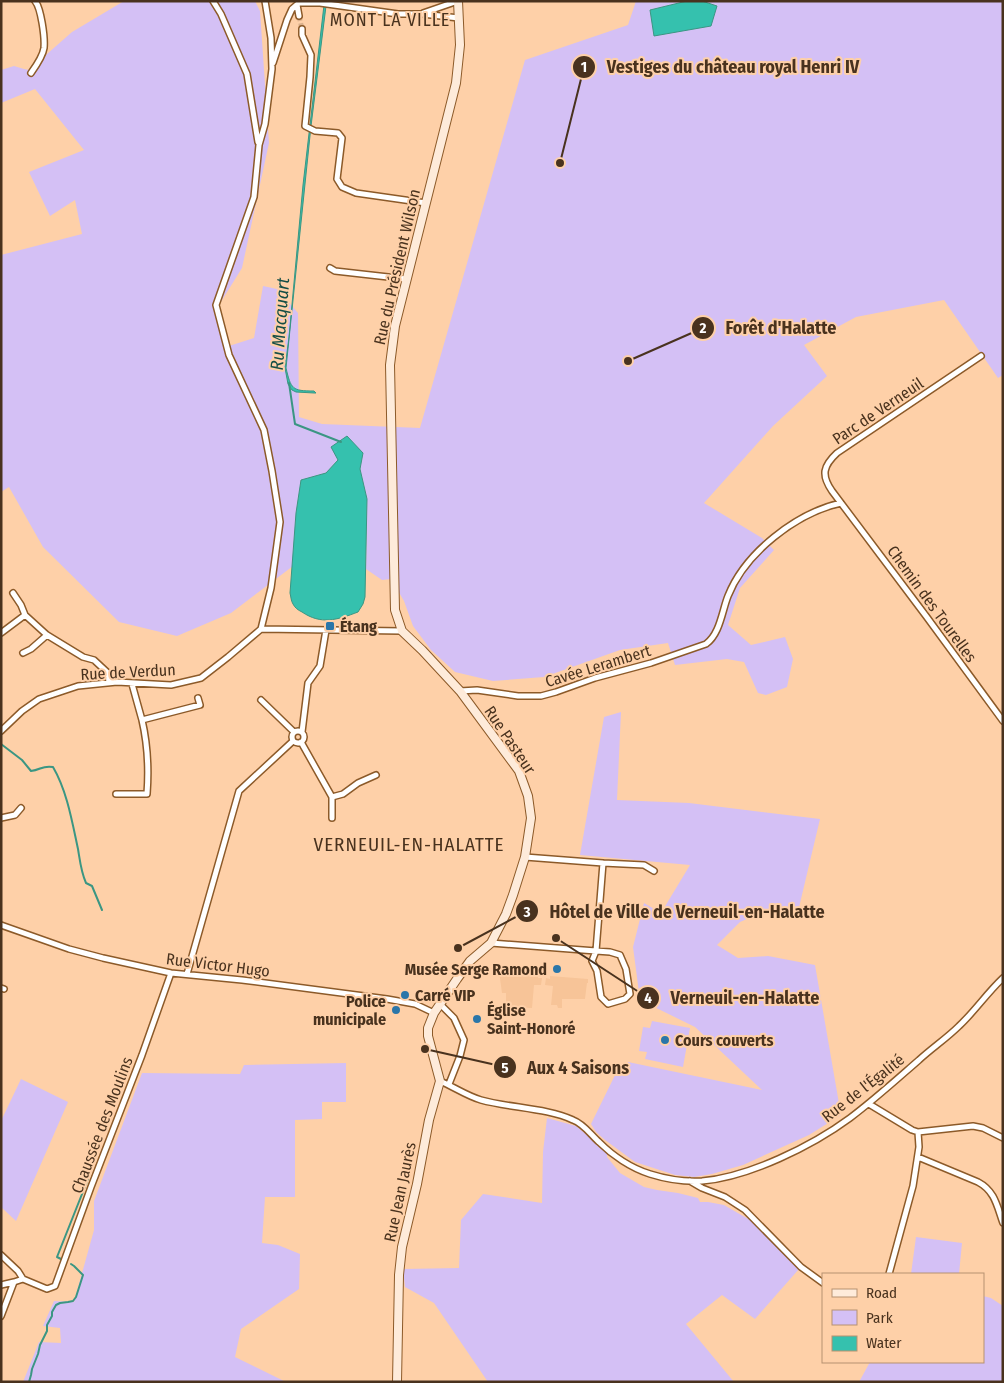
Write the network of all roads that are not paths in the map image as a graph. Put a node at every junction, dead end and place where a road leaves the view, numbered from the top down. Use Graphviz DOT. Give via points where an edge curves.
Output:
graph roads {
  1 [pos="35,1"];
  2 [pos="212,1"];
  3 [pos="265,1"];
  4 [pos="458,1"];
  5 [pos="297,5"];
  6 [pos="422,14"];
  7 [pos="299,16"];
  8 [pos="459,18"];
  9 [pos="302,29"];
  10 [pos="272,69"];
  11 [pos="31,72"];
  12 [pos="259,145"];
  13 [pos="426,203"];
  14 [pos="330,268"];
  15 [pos="406,279"];
  16 [pos="981,356"];
  17 [pos="841,503"];
  18 [pos="13,593"];
  19 [pos="25,615"];
  20 [pos="261,629"];
  21 [pos="326,630"];
  22 [pos="402,631"];
  23 [pos="1,633"];
  24 [pos="47,635"];
  25 [pos="23,653"];
  26 [pos="110,683"];
  27 [pos="132,684"];
  28 [pos="460,691"];
  29 [pos="198,698"];
  30 [pos="261,700"];
  31 [pos="142,720"];
  32 [pos="1003,722"];
  33 [pos="1,731"];
  34 [pos="294,732"];
  35 [pos="302,732"];
  36 [pos="293,740"];
  37 [pos="301,742"];
  38 [pos="376,775"];
  39 [pos="116,794"];
  40 [pos="332,797"];
  41 [pos="21,808"];
  42 [pos="1,818"];
  43 [pos="332,818"];
  44 [pos="525,857"];
  45 [pos="603,862"];
  46 [pos="654,871"];
  47 [pos="1,925"];
  48 [pos="491,943"];
  49 [pos="596,951"];
  50 [pos="171,973"];
  51 [pos="187,974"];
  52 [pos="1003,978"];
  53 [pos="440,1004"];
  54 [pos="434,1013"];
  55 [pos="440,1081"];
  56 [pos="449,1084"];
  57 [pos="869,1104"];
  58 [pos="918,1132"];
  59 [pos="1003,1138"];
  60 [pos="918,1157"];
  61 [pos="688,1181"];
  62 [pos="1003,1222"];
  63 [pos="1,1255"];
  64 [pos="889,1273"];
  65 [pos="23,1279"];
  66 [pos="14,1282"];
  67 [pos="822,1282"];
  68 [pos="1,1285"];
  69 [pos="1,1316"];
  70 [pos="397,1381"];
  1 -- 11 [label="street" via="43,30 44,49"];
  2 -- 12 [label="street" via="247,74"];
  3 -- 10 [label="street" via="272,38"];
  4 -- 6 [label="street"];
  4 -- 8 [label="street, Rue du Président Wilson"];
  5 -- 6 [label="street" via="320,3 398,14"];
  5 -- 7 [label="street"];
  5 -- 10 [label="street" via="287,20"];
  6 -- 8 [label="street"];
  8 -- 13 [label="street, Rue du Président Wilson" via="456,84"];
  9 -- 13 [label="street" via="311,55 305,126 315,131 338,133 342,138 336,179 342,187 356,193"];
  10 -- 12 [label="street" via="266,124"];
  12 -- 20 [label="street" via="254,197 216,305 228,355 264,430 280,522 271,588"];
  13 -- 15 [label="street, Rue du Président Wilson"];
  14 -- 15 [label="street"];
  15 -- 22 [label="street, Rue du Président Wilson" via="390,365 395,610"];
  16 -- 17 [label="street, Parc de Verneuil" via="833,457 824,474"];
  17 -- 28 [label="street, Cavée Lerambert" via="814,511 793,523 747,563 729,594 710,641 699,647 541,696"];
  17 -- 32 [label="street, Chemin des Tourelles"];
  18 -- 19 [label="street"];
  19 -- 23 [label="street"];
  19 -- 24 [label="street"];
  20 -- 21 [label="street"];
  20 -- 27 [label="street, Rue de Verdun" via="201,678 170,685"];
  21 -- 22 [label="street"];
  21 -- 35 [label="street" via="320,666 308,683"];
  22 -- 28 [label="street, Rue Pasteur"];
  24 -- 25 [label="street"];
  24 -- 26 [label="street" via="83,657 94,660 108,673"];
  26 -- 27 [label="street, Rue de Verdun"];
  26 -- 33 [label="street, Rue de Verdun" via="78,686 40,699"];
  27 -- 31 [label="street"];
  28 -- 44 [label="street, Rue Pasteur" via="519,772 528,796 531,818"];
  29 -- 31 [label="street" via="200,705"];
  30 -- 34 [label="street"];
  31 -- 39 [label="street" via="149,766 147,794"];
  34 -- 35 [label="street"];
  34 -- 36 [label="street"];
  35 -- 37 [label="street"];
  36 -- 37 [label="street"];
  36 -- 51 [label="street" via="239,791"];
  37 -- 40 [label="street"];
  38 -- 40 [label="street"];
  40 -- 43 [label="street"];
  41 -- 42 [label="street" via="15,815"];
  44 -- 45 [label="street"];
  44 -- 48 [label="street, Rue Pasteur" via="514,895"];
  45 -- 46 [label="street" via="644,865"];
  45 -- 49 [label="street"];
  47 -- 50 [label="street, Rue Victor Hugo" via="70,949"];
  48 -- 49 [label="street"];
  48 -- 53 [label="street, Rue Pasteur" via="470,961"];
  49 -- 49 [label="street" via="620,955 630,994 625,1000 608,1004 601,997 592,961"];
  50 -- 51 [label="street, Rue Victor Hugo"];
  50 -- 65 [label="street, Chaussée des Moulins" via="55,1286 47,1289"];
  51 -- 54 [label="street, Rue Victor Hugo" via="387,999 415,1004"];
  52 -- 57 [label="street, Rue de l'Égalité" via="959,1026"];
  53 -- 54 [label="street, Rue Pasteur"];
  53 -- 56 [label="street" via="454,1018 464,1040"];
  54 -- 55 [label="street" via="428,1036"];
  55 -- 56 [label="street, Rue de l'Égalité"];
  55 -- 70 [label="street, Rue Jean Jaurès" via="402,1247"];
  56 -- 61 [label="street, Rue de l'Égalité" via="479,1099 574,1120 605,1148 635,1168"];
  57 -- 58 [label="street"];
  57 -- 61 [label="street, Rue de l'Égalité" via="821,1137 775,1160 720,1178"];
  58 -- 59 [label="street" via="973,1126"];
  58 -- 60 [label="street"];
  60 -- 62 [label="street" via="985,1186 993,1195"];
  60 -- 64 [label="street"];
  61 -- 67 [label="street" via="725,1197 745,1210 801,1267"];
  63 -- 65 [label="street"];
  65 -- 66 [label="street"];
  66 -- 68 [label="street"];
  66 -- 69 [label="street"];
}
